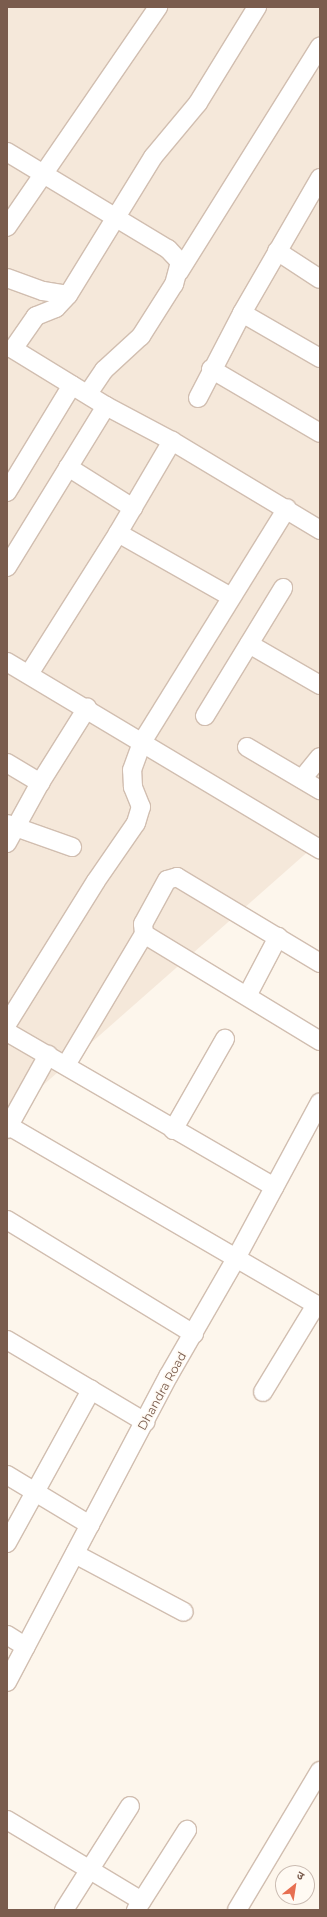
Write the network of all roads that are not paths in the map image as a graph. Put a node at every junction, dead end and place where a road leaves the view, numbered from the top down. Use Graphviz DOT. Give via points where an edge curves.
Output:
graph roads {
  1 [pos="158,7"];
  2 [pos="257,7"];
  3 [pos="320,46"];
  4 [pos="7,152"];
  5 [pos="44,174"];
  6 [pos="320,178"];
  7 [pos="114,217"];
  8 [pos="7,226"];
  9 [pos="276,251"];
  10 [pos="179,272"];
  11 [pos="7,278"];
  12 [pos="320,279"];
  13 [pos="43,291"];
  14 [pos="68,295"];
  15 [pos="46,312"];
  16 [pos="242,313"];
  17 [pos="10,354"];
  18 [pos="320,358"];
  19 [pos="211,369"];
  20 [pos="72,385"];
  21 [pos="88,394"];
  22 [pos="198,398"];
  23 [pos="106,406"];
  24 [pos="320,433"];
  25 [pos="172,441"];
  26 [pos="68,467"];
  27 [pos="7,492"];
  28 [pos="133,508"];
  29 [pos="287,508"];
  30 [pos="320,530"];
  31 [pos="118,533"];
  32 [pos="7,567"];
  33 [pos="283,588"];
  34 [pos="231,597"];
  35 [pos="249,644"];
  36 [pos="7,662"];
  37 [pos="29,674"];
  38 [pos="320,685"];
  39 [pos="87,708"];
  40 [pos="205,716"];
  41 [pos="142,742"];
  42 [pos="247,747"];
  43 [pos="320,757"];
  44 [pos="7,763"];
  45 [pos="302,779"];
  46 [pos="40,783"];
  47 [pos="320,790"];
  48 [pos="12,826"];
  49 [pos="7,843"];
  50 [pos="72,847"];
  51 [pos="320,849"];
  52 [pos="144,934"];
  53 [pos="278,937"];
  54 [pos="320,963"];
  55 [pos="247,996"];
  56 [pos="7,1024"];
  57 [pos="7,1032"];
  58 [pos="225,1039"];
  59 [pos="320,1042"];
  60 [pos="48,1054"];
  61 [pos="66,1065"];
  62 [pos="320,1102"];
  63 [pos="8,1128"];
  64 [pos="173,1130"];
  65 [pos="274,1187"];
  66 [pos="7,1220"];
  67 [pos="236,1260"];
  68 [pos="318,1306"];
  69 [pos="194,1334"];
  70 [pos="7,1340"];
  71 [pos="91,1390"];
  72 [pos="262,1392"];
  73 [pos="145,1422"];
  74 [pos="7,1475"];
  75 [pos="35,1492"];
  76 [pos="90,1525"];
  77 [pos="7,1543"];
  78 [pos="75,1554"];
  79 [pos="184,1612"];
  80 [pos="7,1636"];
  81 [pos="26,1647"];
  82 [pos="7,1682"];
  83 [pos="320,1771"];
  84 [pos="130,1806"];
  85 [pos="7,1820"];
  86 [pos="187,1830"];
  87 [pos="90,1871"];
  88 [pos="139,1906"];
  89 [pos="64,1910"];
  90 [pos="237,1910"];
  1 -- 5 [label="street"];
  2 -- 7 [label="street" via="198,103 154,157"];
  3 -- 10 [label="street"];
  4 -- 5 [label="street"];
  5 -- 7 [label="street"];
  5 -- 8 [label="street"];
  6 -- 9 [label="street"];
  7 -- 10 [label="street" via="176,256 180,262"];
  7 -- 14 [label="street"];
  9 -- 12 [label="street"];
  9 -- 16 [label="street"];
  10 -- 21 [label="street" via="141,336 104,370"];
  11 -- 13 [label="street"];
  13 -- 14 [label="street"];
  13 -- 15 [label="street"];
  14 -- 15 [label="street" via="60,305"];
  15 -- 17 [label="street" via="34,319"];
  16 -- 18 [label="street"];
  16 -- 19 [label="street"];
  17 -- 20 [label="street"];
  19 -- 22 [label="street"];
  19 -- 24 [label="street"];
  20 -- 21 [label="street"];
  20 -- 27 [label="street"];
  21 -- 23 [label="street"];
  23 -- 25 [label="street"];
  23 -- 26 [label="street"];
  25 -- 28 [label="street"];
  25 -- 29 [label="street"];
  26 -- 28 [label="street"];
  26 -- 32 [label="street"];
  28 -- 31 [label="street"];
  29 -- 30 [label="street"];
  29 -- 34 [label="street"];
  31 -- 34 [label="street"];
  31 -- 37 [label="street"];
  33 -- 35 [label="street"];
  34 -- 41 [label="street"];
  35 -- 38 [label="street"];
  35 -- 40 [label="street"];
  36 -- 37 [label="street"];
  37 -- 39 [label="street"];
  39 -- 41 [label="street"];
  39 -- 46 [label="street"];
  41 -- 51 [label="street"];
  41 -- 56 [label="street" via="134,761 131,778 140,807 139,818 96,881"];
  42 -- 45 [label="street"];
  43 -- 45 [label="street"];
  44 -- 46 [label="street"];
  45 -- 47 [label="street"];
  46 -- 48 [label="street"];
  48 -- 49 [label="street"];
  48 -- 50 [label="street"];
  52 -- 53 [label="street" via="143,924 167,880 174,876"];
  52 -- 55 [label="street"];
  52 -- 61 [label="street"];
  53 -- 54 [label="street"];
  53 -- 55 [label="street"];
  55 -- 59 [label="street"];
  57 -- 60 [label="street"];
  58 -- 64 [label="street"];
  60 -- 61 [label="street"];
  60 -- 63 [label="street"];
  61 -- 64 [label="street"];
  62 -- 65 [label="street, Dhandra Road"];
  63 -- 67 [label="street"];
  64 -- 65 [label="street"];
  65 -- 67 [label="street, Dhandra Road"];
  66 -- 69 [label="street"];
  67 -- 68 [label="street"];
  67 -- 69 [label="street, Dhandra Road"];
  68 -- 72 [label="street"];
  69 -- 73 [label="street, Dhandra Road"];
  70 -- 71 [label="street"];
  71 -- 73 [label="street"];
  71 -- 75 [label="street"];
  73 -- 76 [label="street, Dhandra Road"];
  74 -- 75 [label="street"];
  75 -- 76 [label="street"];
  75 -- 77 [label="street"];
  76 -- 78 [label="street, Dhandra Road"];
  78 -- 79 [label="street"];
  78 -- 81 [label="street, Dhandra Road"];
  80 -- 81 [label="street"];
  81 -- 82 [label="street, Dhandra Road"];
  83 -- 90 [label="street"];
  84 -- 87 [label="street"];
  85 -- 87 [label="street"];
  86 -- 88 [label="street"];
  87 -- 88 [label="street"];
  87 -- 89 [label="street"];
}
